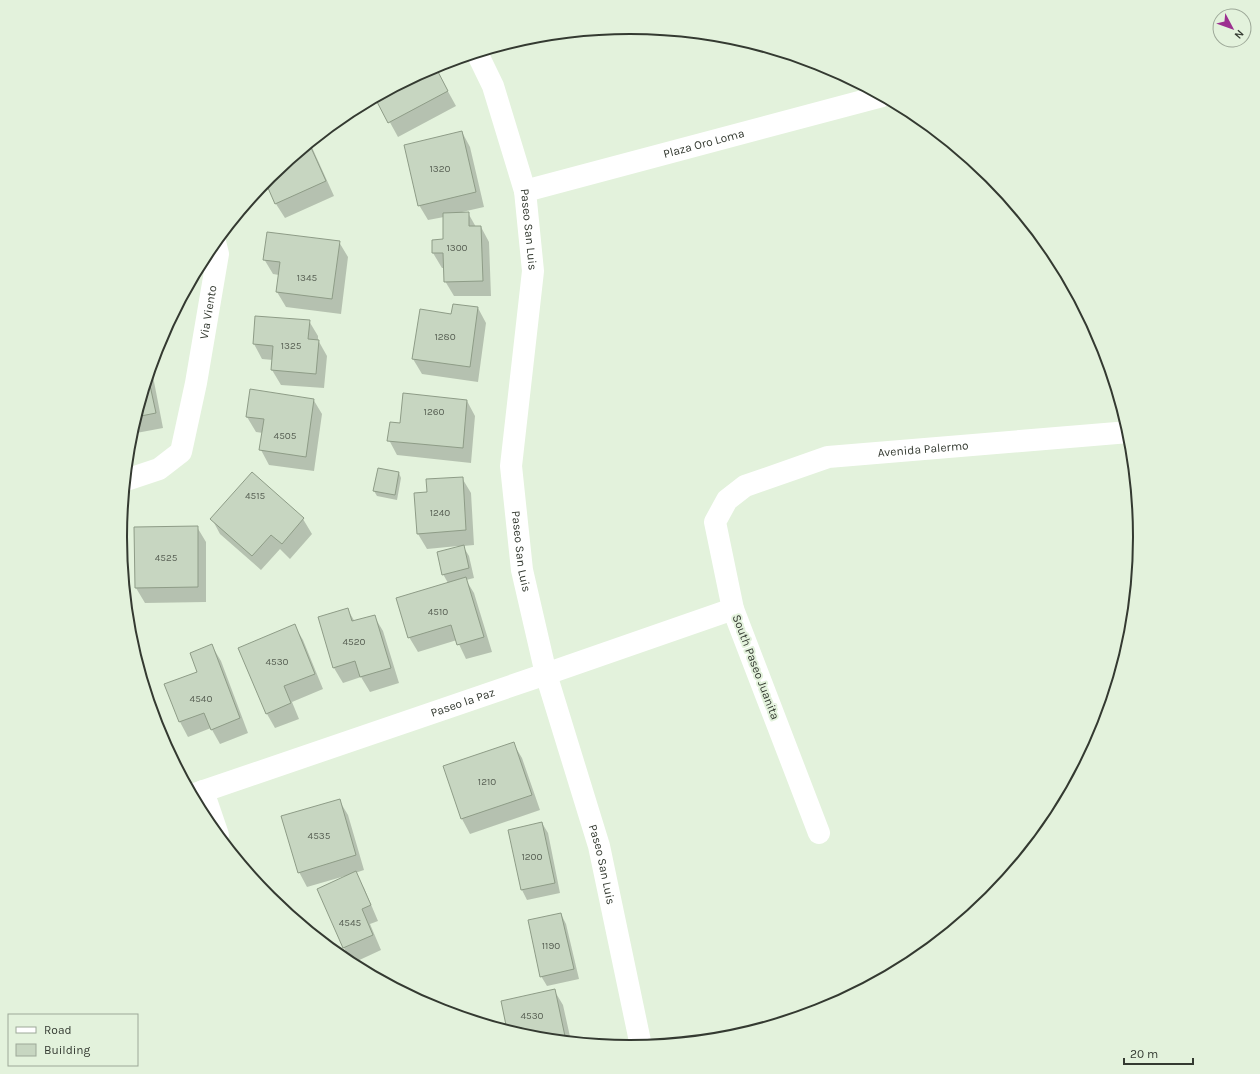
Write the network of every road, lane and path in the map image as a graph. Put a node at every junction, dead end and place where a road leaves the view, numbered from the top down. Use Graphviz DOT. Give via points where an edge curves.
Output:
graph roads {
  1 [pos="479,58"];
  2 [pos="875,98"];
  3 [pos="525,191"];
  4 [pos="217,251"];
  5 [pos="1122,433"];
  6 [pos="130,479"];
  7 [pos="727,500"];
  8 [pos="733,609"];
  9 [pos="546,674"];
  10 [pos="198,793"];
  11 [pos="819,833"];
  12 [pos="640,1040"];
  1 -- 3 [label="street, Paseo San Luis" via="493,86"];
  2 -- 3 [label="street, Plaza Oro Loma"];
  3 -- 9 [label="street, Paseo San Luis" via="533,271 511,466 522,570"];
  4 -- 6 [label="street, Via Viento" via="196,383 181,452 159,469"];
  5 -- 7 [label="street, Avenida Palermo" via="828,457 744,486"];
  7 -- 8 [label="street, South Paseo Juanita" via="715,522"];
  8 -- 9 [label="street, Paseo la Paz"];
  8 -- 11 [label="street, South Paseo Juanita"];
  9 -- 10 [label="street, Paseo la Paz"];
  9 -- 12 [label="street, Paseo San Luis" via="599,846"];
}
